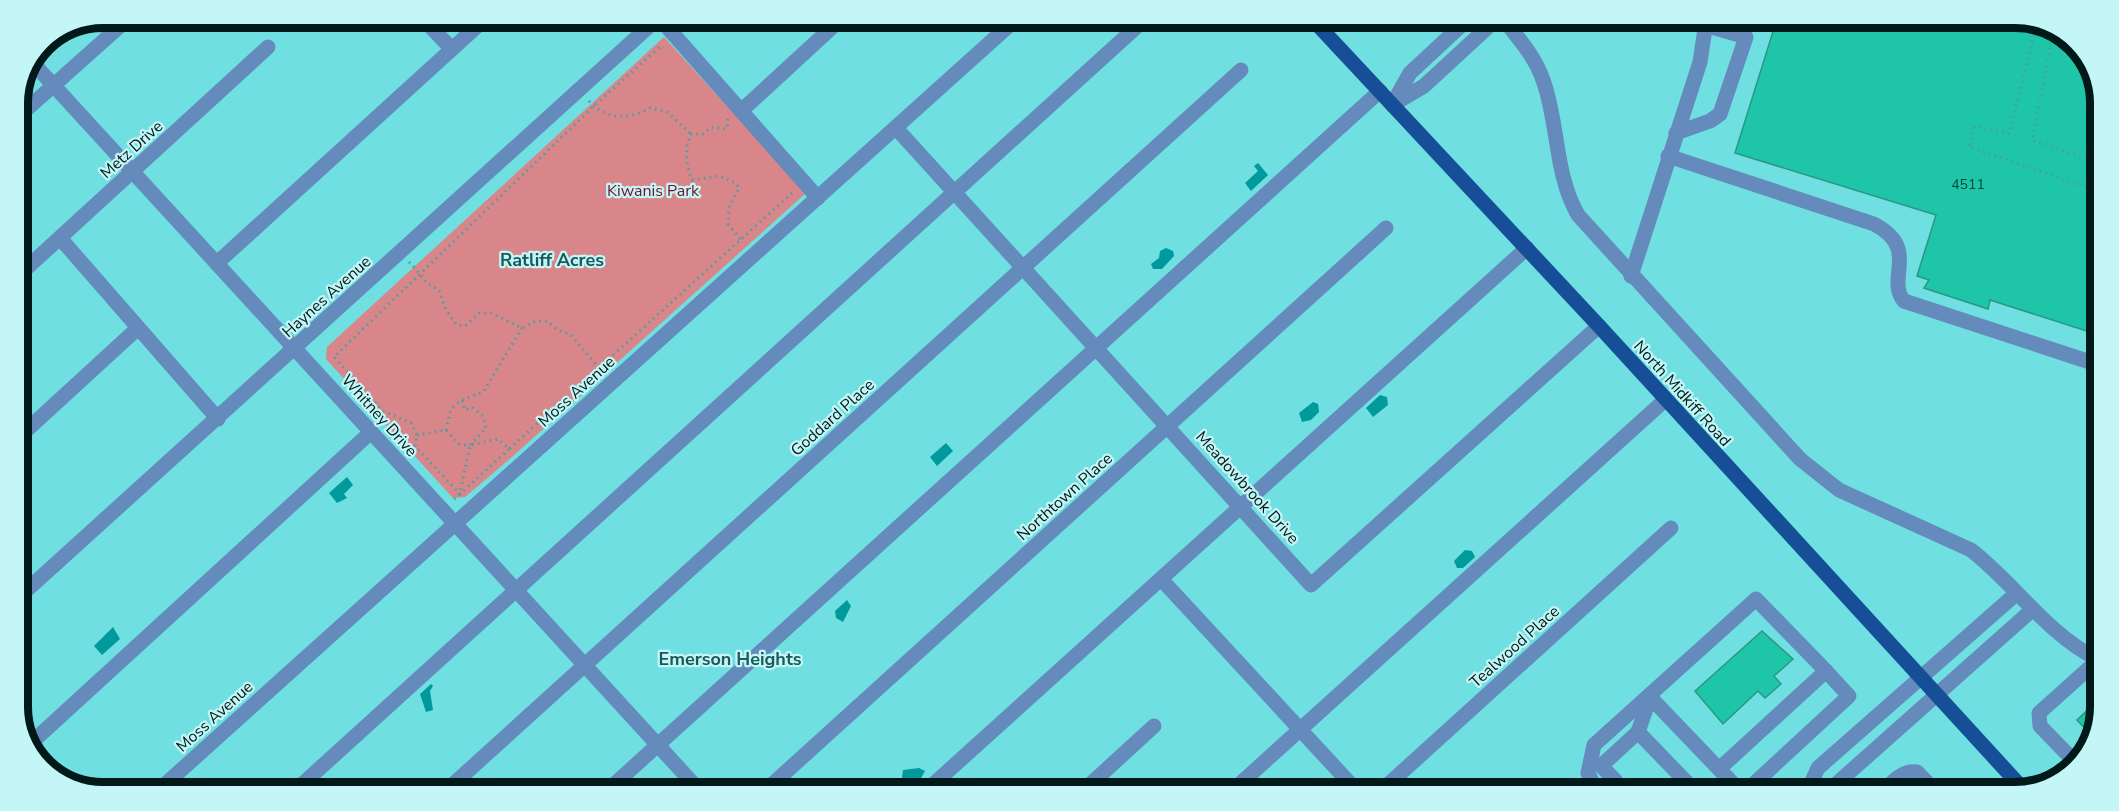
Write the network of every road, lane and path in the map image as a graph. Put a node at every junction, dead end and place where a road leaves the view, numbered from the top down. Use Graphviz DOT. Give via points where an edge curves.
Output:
graph roads {
  1 [pos="118,28"];
  2 [pos="432,28"];
  3 [pos="475,28"];
  4 [pos="648,28"];
  5 [pos="665,28"];
  6 [pos="832,28"];
  7 [pos="1006,28"];
  8 [pos="1135,28"];
  9 [pos="1321,28"];
  10 [pos="1458,28"];
  11 [pos="1487,28"];
  12 [pos="1510,28"];
  13 [pos="1704,28"];
  14 [pos="1718,28"];
  15 [pos="2035,32"];
  16 [pos="2052,39"];
  17 [pos="268,47"];
  18 [pos="452,49"];
  19 [pos="668,53"];
  20 [pos="38,68"];
  21 [pos="1241,70"];
  22 [pos="53,85"];
  23 [pos="579,90"];
  24 [pos="1380,91"];
  25 [pos="1392,105"];
  26 [pos="594,106"];
  27 [pos="28,108"];
  28 [pos="738,118"];
  29 [pos="896,128"];
  30 [pos="1676,133"];
  31 [pos="691,134"];
  32 [pos="1668,156"];
  33 [pos="2090,160"];
  34 [pos="133,171"];
  35 [pos="787,183"];
  36 [pos="2090,189"];
  37 [pos="954,192"];
  38 [pos="818,198"];
  39 [pos="1386,228"];
  40 [pos="60,238"];
  41 [pos="741,240"];
  42 [pos="1527,248"];
  43 [pos="400,253"];
  44 [pos="757,253"];
  45 [pos="217,263"];
  46 [pos="28,267"];
  47 [pos="1023,268"];
  48 [pos="420,273"];
  49 [pos="1631,276"];
  50 [pos="1599,326"];
  51 [pos="138,328"];
  52 [pos="522,328"];
  53 [pos="1096,348"];
  54 [pos="295,349"];
  55 [pos="2090,362"];
  56 [pos="599,368"];
  57 [pos="611,384"];
  58 [pos="462,400"];
  59 [pos="1665,400"];
  60 [pos="218,418"];
  61 [pos="1168,425"];
  62 [pos="29,428"];
  63 [pos="446,430"];
  64 [pos="371,432"];
  65 [pos="417,435"];
  66 [pos="470,445"];
  67 [pos="509,449"];
  68 [pos="460,494"];
  69 [pos="1241,507"];
  70 [pos="455,524"];
  71 [pos="1671,528"];
  72 [pos="1161,579"];
  73 [pos="29,588"];
  74 [pos="516,591"];
  75 [pos="2017,593"];
  76 [pos="2033,609"];
  77 [pos="2090,655"];
  78 [pos="585,665"];
  79 [pos="2090,666"];
  80 [pos="1826,671"];
  81 [pos="1921,677"];
  82 [pos="1936,694"];
  83 [pos="1650,697"];
  84 [pos="1154,726"];
  85 [pos="1300,729"];
  86 [pos="1638,732"];
  87 [pos="36,738"];
  88 [pos="657,745"];
  89 [pos="2071,758"];
  90 [pos="1719,769"];
  91 [pos="1615,780"];
  92 [pos="168,782"];
  93 [pos="305,782"];
  94 [pos="456,782"];
  95 [pos="617,782"];
  96 [pos="692,782"];
  97 [pos="775,782"];
  98 [pos="936,782"];
  99 [pos="1093,782"];
  100 [pos="1242,782"];
  101 [pos="1349,782"];
  102 [pos="1391,782"];
  103 [pos="1592,782"];
  104 [pos="1686,782"];
  105 [pos="1733,782"];
  106 [pos="1754,782"];
  107 [pos="1812,782"];
  108 [pos="1838,782"];
  109 [pos="1893,782"];
  110 [pos="1927,782"];
  111 [pos="2017,782"];
  1 -- 22 [label="street"];
  2 -- 18 [label="street"];
  3 -- 18 [label="street"];
  4 -- 23 [label="street, Haynes Avenue"];
  5 -- 28 [label="street"];
  6 -- 28 [label="street"];
  7 -- 29 [label="street, Moss Avenue"];
  8 -- 37 [label="street"];
  9 -- 24 [label="main road, North Midkiff Road"];
  10 -- 25 [label="street" via="1410,73"];
  11 -- 25 [label="street" via="1424,86"];
  12 -- 49 [label="street" via="1532,56 1543,81 1562,178 1571,204"];
  13 -- 30 [label="street" via="1700,63"];
  14 -- 30 [label="street" via="1746,37 1720,114 1710,122"];
  15 -- 36 [label="path" via="2009,134 1975,126 1969,147"];
  16 -- 33 [label="path" via="2032,140"];
  17 -- 34 [label="street, Metz Drive"];
  18 -- 45 [label="street"];
  19 -- 26 [label="path" via="661,45"];
  20 -- 22 [label="street, Whitney Drive"];
  21 -- 47 [label="street, Goddard Place"];
  22 -- 27 [label="street"];
  22 -- 34 [label="street, Whitney Drive"];
  23 -- 26 [label="path"];
  23 -- 43 [label="street, Haynes Avenue"];
  24 -- 25 [label="main road, North Midkiff Road"];
  24 -- 53 [label="street"];
  25 -- 42 [label="main road, North Midkiff Road"];
  26 -- 31 [label="path" via="619,117 633,117 651,108 667,112"];
  26 -- 48 [label="path"];
  28 -- 31 [label="path" via="729,117 727,129 711,128 703,134"];
  28 -- 38 [label="street"];
  29 -- 37 [label="street, Meadowbrook Drive"];
  29 -- 38 [label="street, Moss Avenue"];
  30 -- 32 [label="street"];
  31 -- 41 [label="path" via="686,145 692,180 719,176 739,188 729,207 728,224"];
  32 -- 49 [label="street"];
  32 -- 55 [label="street" via="1874,224 1897,248 1901,263 1897,288 1904,301"];
  34 -- 40 [label="street, Metz Drive"];
  34 -- 45 [label="street, Whitney Drive"];
  35 -- 41 [label="path" via="794,191"];
  37 -- 47 [label="street, Meadowbrook Drive"];
  37 -- 74 [label="street"];
  38 -- 44 [label="street, Moss Avenue"];
  39 -- 61 [label="street, Northtown Place"];
  40 -- 46 [label="street, Metz Drive"];
  40 -- 51 [label="street"];
  41 -- 44 [label="path"];
  41 -- 56 [label="path"];
  42 -- 50 [label="main road, North Midkiff Road"];
  42 -- 69 [label="street"];
  43 -- 48 [label="path"];
  43 -- 54 [label="street, Haynes Avenue"];
  44 -- 57 [label="street, Moss Avenue"];
  45 -- 54 [label="street, Whitney Drive"];
  47 -- 53 [label="street, Meadowbrook Drive"];
  47 -- 78 [label="street, Goddard Place"];
  48 -- 52 [label="path" via="428,286 439,290 457,325 465,326 479,313 491,313"];
  48 -- 65 [label="path" via="334,357 383,411 411,423"];
  49 -- 75 [label="street" via="1816,474 1846,494 1971,550"];
  50 -- 59 [label="main road, North Midkiff Road"];
  50 -- 69 [label="street, Meadowbrook Drive" via="1311,585"];
  51 -- 60 [label="street"];
  51 -- 62 [label="street"];
  52 -- 56 [label="path" via="535,321 547,321 571,335"];
  52 -- 58 [label="path" via="483,392"];
  53 -- 61 [label="street, Meadowbrook Drive"];
  53 -- 88 [label="street"];
  54 -- 60 [label="street, Haynes Avenue"];
  54 -- 64 [label="street, Whitney Drive"];
  56 -- 57 [label="path"];
  56 -- 67 [label="path"];
  57 -- 70 [label="street, Moss Avenue"];
  58 -- 63 [label="path" via="451,409"];
  58 -- 66 [label="path" via="465,410 472,407 483,416 486,428"];
  59 -- 81 [label="main road, North Midkiff Road"];
  59 -- 85 [label="street"];
  60 -- 73 [label="street, Haynes Avenue"];
  61 -- 69 [label="street, Meadowbrook Drive"];
  61 -- 97 [label="street, Northtown Place"];
  63 -- 65 [label="path"];
  63 -- 66 [label="path" via="460,445"];
  64 -- 70 [label="street, Whitney Drive"];
  64 -- 87 [label="street"];
  65 -- 68 [label="path" via="415,446"];
  66 -- 67 [label="path" via="498,439"];
  66 -- 68 [label="path"];
  67 -- 68 [label="path"];
  69 -- 72 [label="street"];
  70 -- 74 [label="street, Whitney Drive"];
  70 -- 92 [label="street, Moss Avenue"];
  71 -- 102 [label="street, Tealwood Place"];
  72 -- 85 [label="street"];
  72 -- 98 [label="street"];
  74 -- 78 [label="street, Whitney Drive"];
  74 -- 93 [label="street"];
  75 -- 76 [label="street"];
  75 -- 81 [label="street"];
  76 -- 77 [label="street" via="2054,631"];
  76 -- 82 [label="street"];
  78 -- 88 [label="street, Whitney Drive"];
  78 -- 94 [label="street, Goddard Place"];
  79 -- 89 [label="street" via="2039,713 2040,726"];
  80 -- 83 [label="street" via="1756,599"];
  80 -- 90 [label="street"];
  80 -- 106 [label="street" via="1849,696"];
  81 -- 82 [label="main road, North Midkiff Road"];
  81 -- 107 [label="street" via="1818,768"];
  82 -- 108 [label="street"];
  82 -- 111 [label="main road, North Midkiff Road"];
  83 -- 86 [label="street"];
  83 -- 90 [label="street"];
  83 -- 103 [label="street" via="1594,745 1588,773"];
  84 -- 99 [label="street"];
  85 -- 100 [label="street"];
  85 -- 101 [label="street"];
  86 -- 91 [label="street" via="1602,766"];
  86 -- 104 [label="street"];
  88 -- 95 [label="street"];
  88 -- 96 [label="street, Whitney Drive"];
  90 -- 105 [label="street"];
  109 -- 110 [label="street" via="1910,771 1917,772"];
}
